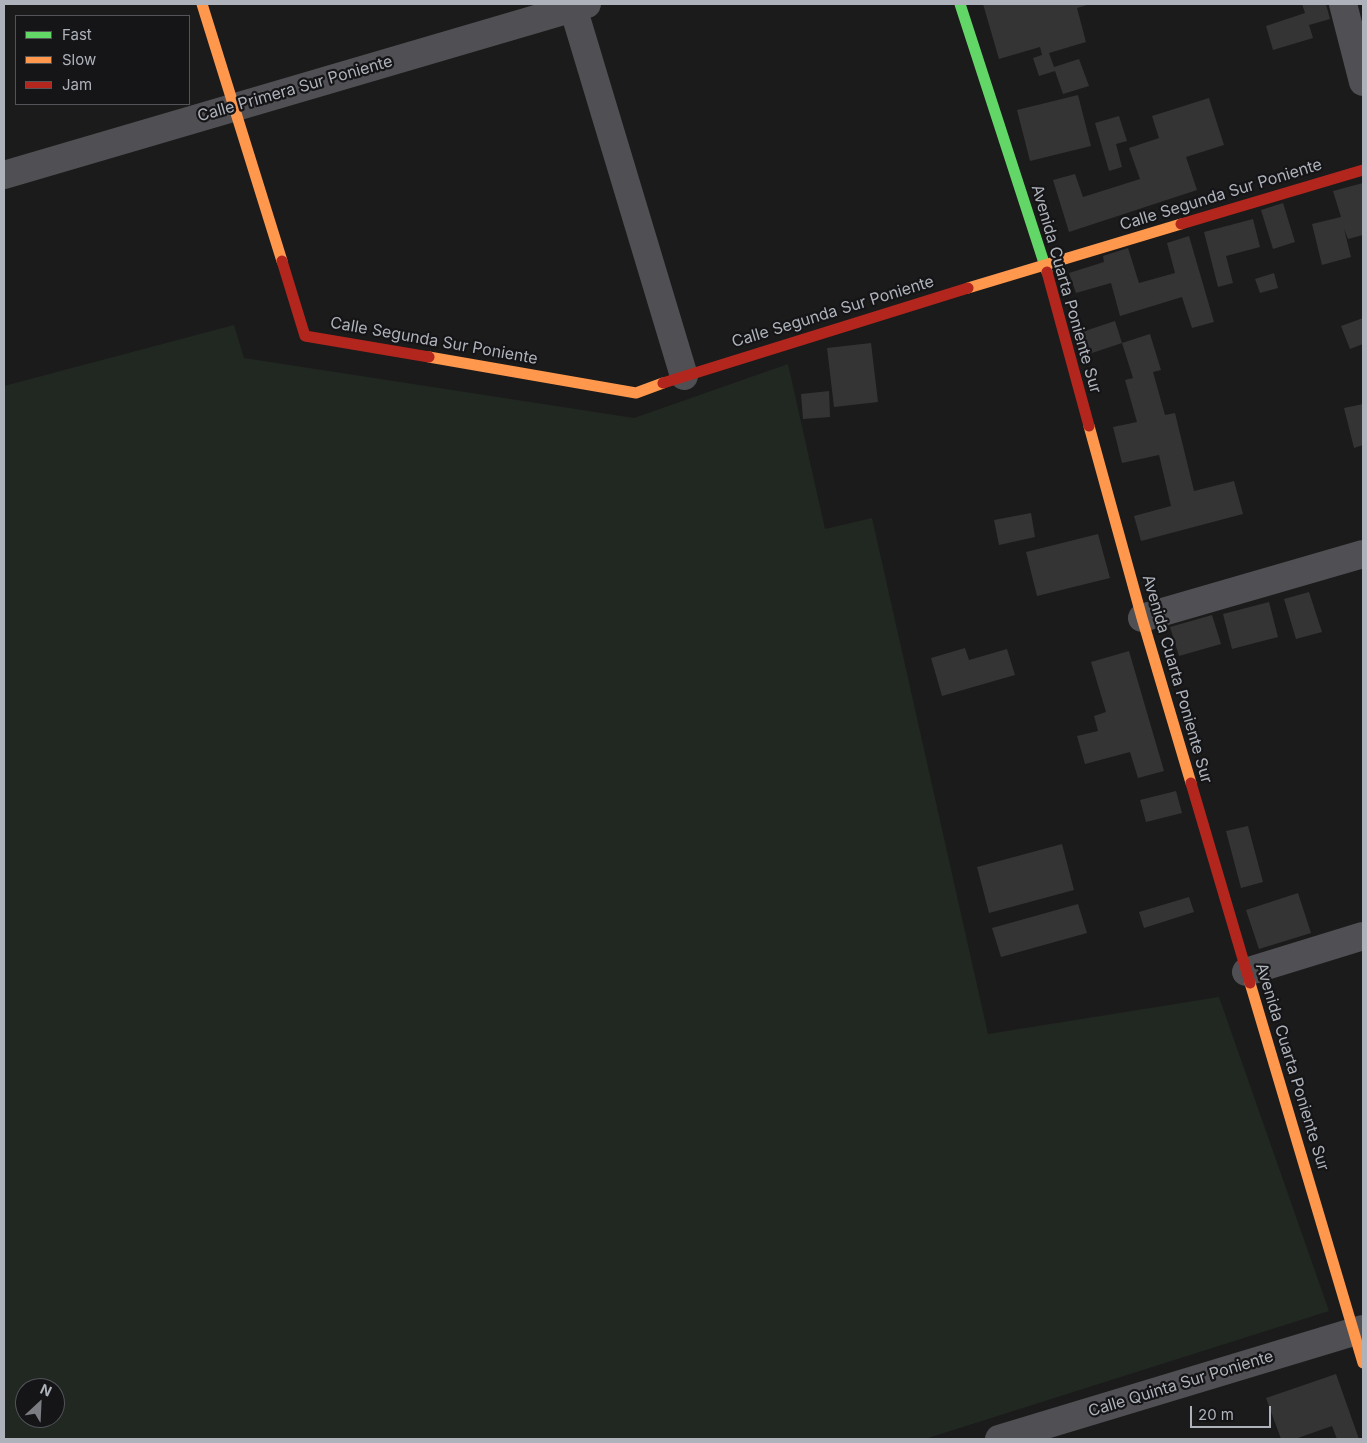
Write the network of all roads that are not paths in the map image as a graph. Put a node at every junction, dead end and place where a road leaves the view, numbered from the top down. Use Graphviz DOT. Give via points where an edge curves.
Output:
graph roads {
  1 [pos="202,4"];
  2 [pos="960,4"];
  3 [pos="1343,4"];
  4 [pos="577,5"];
  5 [pos="1363,82"];
  6 [pos="236,107"];
  7 [pos="1363,170"];
  8 [pos="4,175"];
  9 [pos="1045,264"];
  10 [pos="684,376"];
  11 [pos="1363,554"];
  12 [pos="1142,618"];
  13 [pos="1363,936"];
  14 [pos="1246,972"];
  15 [pos="1359,1330"];
  16 [pos="1363,1363"];
  17 [pos="999,1439"];
  1 -- 6 [label="street"];
  2 -- 9 [label="street, Avenida Cuarta Poniente Sur"];
  3 -- 5 [label="street"];
  4 -- 6 [label="street, Calle Primera Sur Poniente"];
  4 -- 10 [label="street"];
  6 -- 8 [label="street, Calle Primera Sur Poniente"];
  6 -- 10 [label="street, Calle Segunda Sur Poniente" via="305,336 636,393"];
  7 -- 9 [label="street, Calle Segunda Sur Poniente"];
  9 -- 10 [label="street, Calle Segunda Sur Poniente"];
  9 -- 12 [label="street, Avenida Cuarta Poniente Sur"];
  11 -- 12 [label="street"];
  12 -- 14 [label="street, Avenida Cuarta Poniente Sur"];
  13 -- 14 [label="street"];
  14 -- 15 [label="street, Avenida Cuarta Poniente Sur"];
  15 -- 16 [label="street, Avenida Cuarta Poniente Sur"];
  15 -- 17 [label="street, Calle Quinta Sur Poniente"];
}
